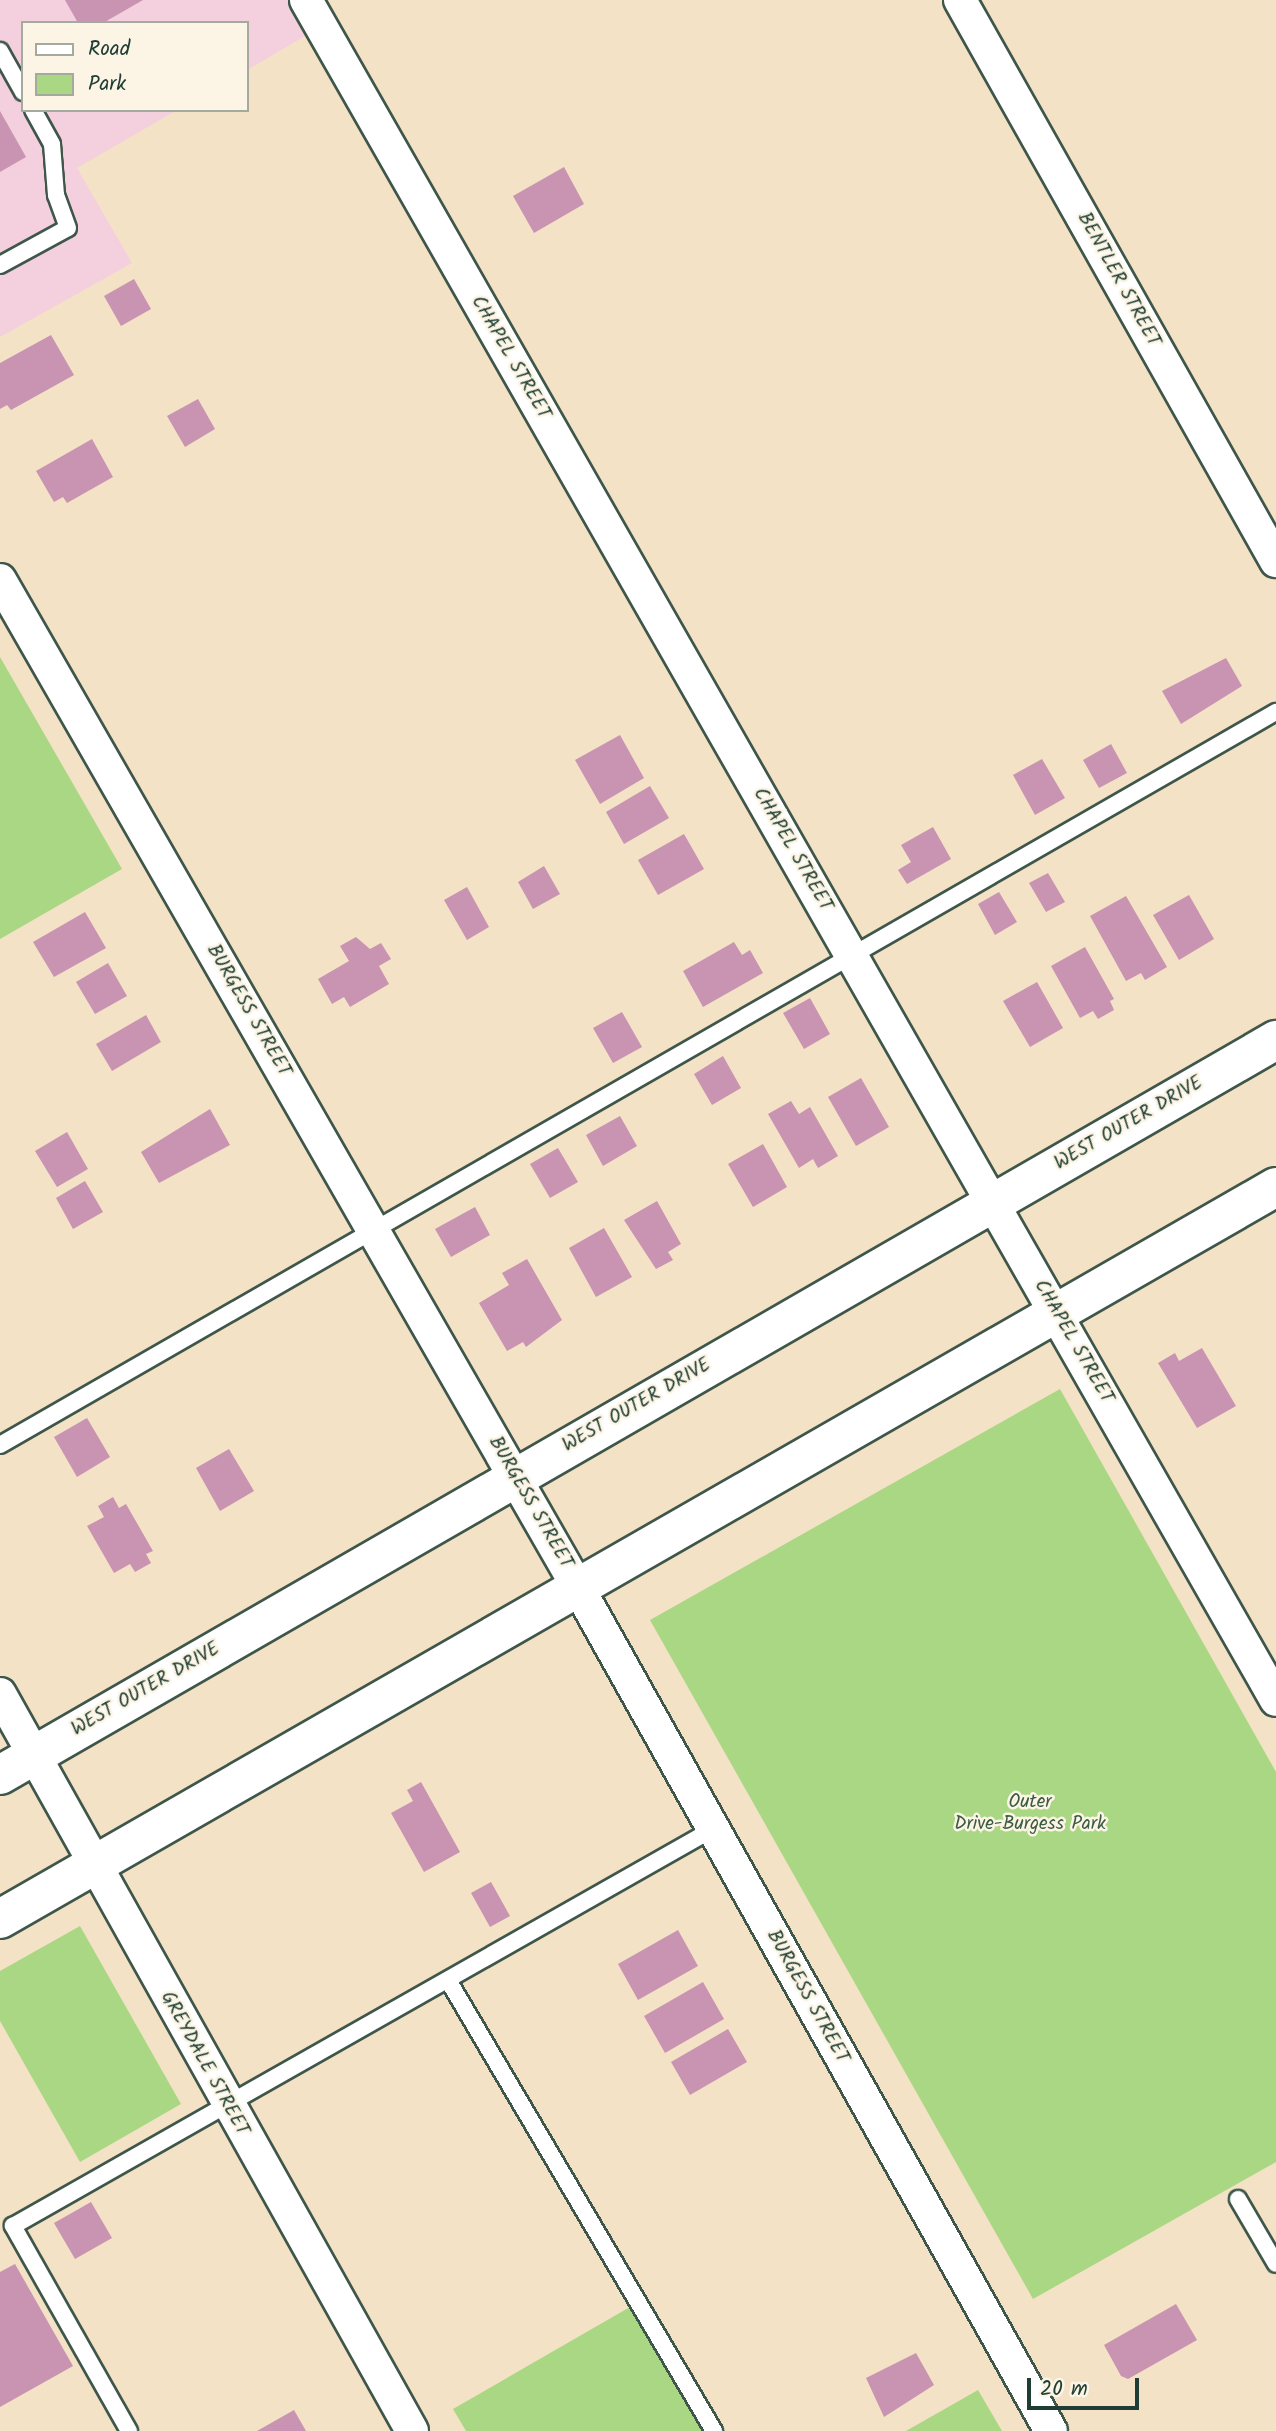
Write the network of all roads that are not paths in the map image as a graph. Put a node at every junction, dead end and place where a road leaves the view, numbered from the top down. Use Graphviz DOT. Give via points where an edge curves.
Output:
graph roads {
  1 [pos="306,0"];
  2 [pos="960,0"];
  3 [pos="0,51"];
  4 [pos="21,88"];
  5 [pos="34,112"];
  6 [pos="0,265"];
  7 [pos="1276,561"];
  8 [pos="0,580"];
  9 [pos="1276,712"];
  10 [pos="852,956"];
  11 [pos="1276,1040"];
  12 [pos="1276,1186"];
  13 [pos="993,1202"];
  14 [pos="373,1229"];
  15 [pos="1057,1312"];
  16 [pos="0,1445"];
  17 [pos="515,1477"];
  18 [pos="576,1584"];
  19 [pos="0,1694"];
  20 [pos="1276,1700"];
  21 [pos="34,1755"];
  22 [pos="0,1775"];
  23 [pos="713,1829"];
  24 [pos="93,1866"];
  25 [pos="0,1919"];
  26 [pos="448,1979"];
  27 [pos="227,2106"];
  28 [pos="1238,2199"];
  29 [pos="1276,2264"];
  30 [pos="130,2431"];
  31 [pos="412,2431"];
  32 [pos="714,2431"];
  33 [pos="1051,2431"];
  1 -- 10 [label="street, CHAPEL STREET"];
  2 -- 7 [label="street, BENTLER STREET"];
  3 -- 4 [label="lane"];
  5 -- 6 [label="lane" via="52,144 56,195 68,228"];
  8 -- 14 [label="street, BURGESS STREET"];
  9 -- 10 [label="lane"];
  10 -- 13 [label="street, CHAPEL STREET"];
  10 -- 14 [label="lane"];
  11 -- 13 [label="main road, WEST OUTER DRIVE"];
  12 -- 15 [label="main road"];
  13 -- 15 [label="street, CHAPEL STREET"];
  13 -- 17 [label="main road, WEST OUTER DRIVE"];
  14 -- 16 [label="lane"];
  14 -- 17 [label="street, BURGESS STREET"];
  15 -- 18 [label="main road"];
  15 -- 20 [label="street, CHAPEL STREET"];
  17 -- 18 [label="street, BURGESS STREET"];
  17 -- 21 [label="main road, WEST OUTER DRIVE"];
  18 -- 23 [label="street, BURGESS STREET"];
  18 -- 24 [label="main road"];
  19 -- 21 [label="street, GREYDALE STREET"];
  21 -- 22 [label="main road, WEST OUTER DRIVE"];
  21 -- 24 [label="street, GREYDALE STREET"];
  23 -- 26 [label="lane"];
  23 -- 33 [label="street, BURGESS STREET"];
  24 -- 25 [label="main road"];
  24 -- 27 [label="street, GREYDALE STREET"];
  26 -- 27 [label="lane"];
  26 -- 32 [label="lane"];
  27 -- 30 [label="lane" via="13,2226"];
  27 -- 31 [label="street, GREYDALE STREET"];
  28 -- 29 [label="lane"];
}
